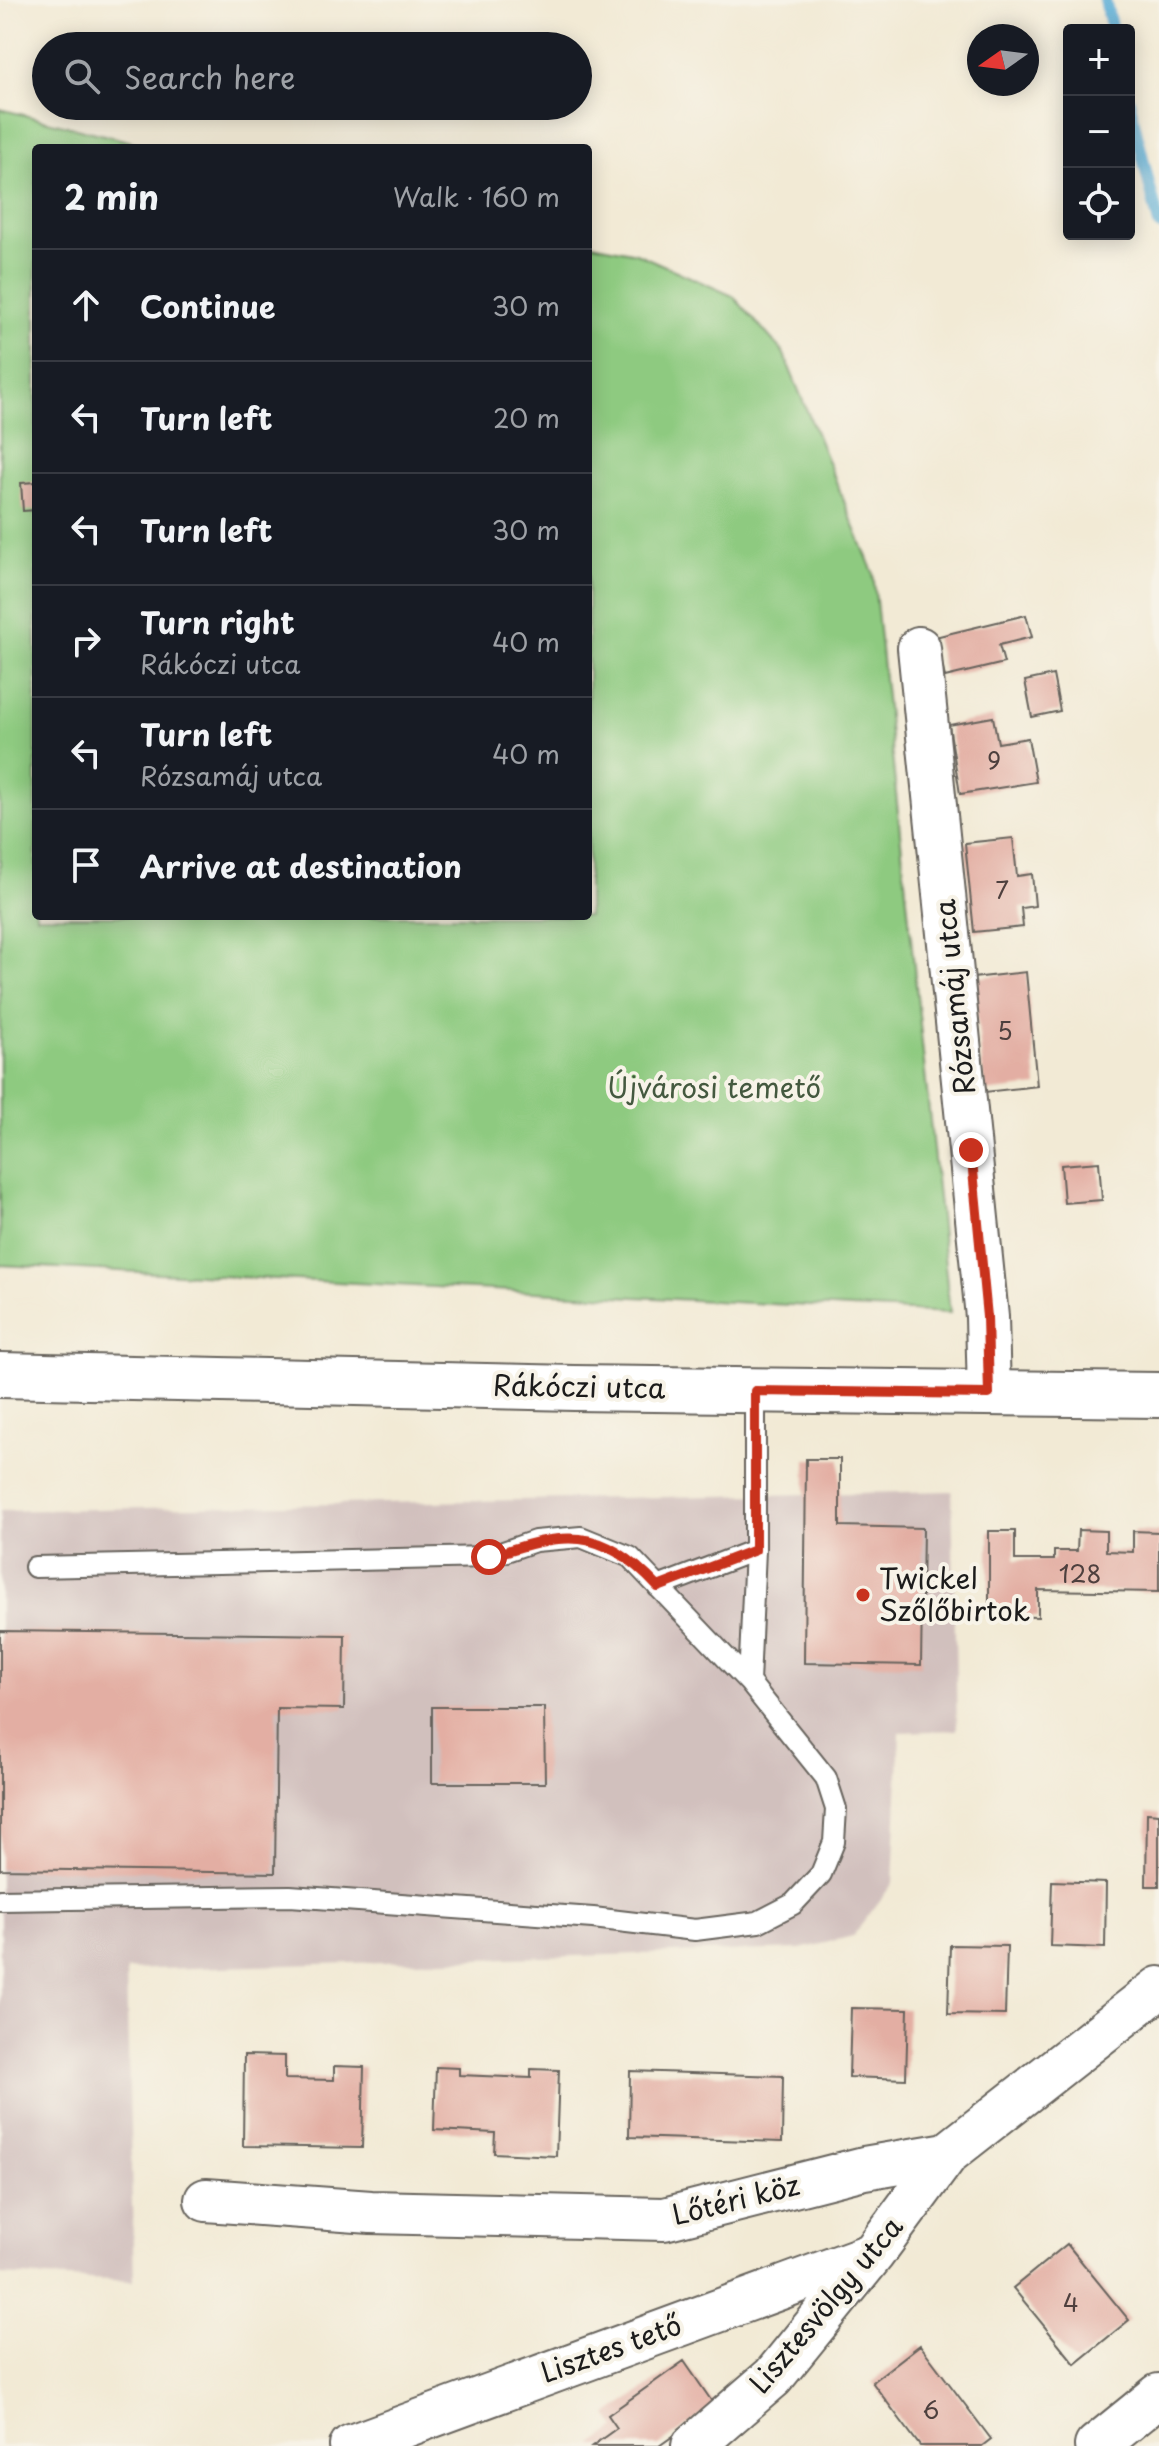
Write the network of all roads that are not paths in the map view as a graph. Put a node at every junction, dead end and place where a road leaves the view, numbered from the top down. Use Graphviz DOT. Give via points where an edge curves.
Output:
graph roads {
  1 [pos="919,648"];
  2 [pos="0,1375"];
  3 [pos="755,1391"];
  4 [pos="989,1394"];
  5 [pos="1159,1395"];
  6 [pos="755,1550"];
  7 [pos="35,1567"];
  8 [pos="658,1587"];
  9 [pos="749,1682"];
  10 [pos="0,1900"];
  11 [pos="1159,1988"];
  12 [pos="947,2154"];
  13 [pos="206,2200"];
  14 [pos="873,2254"];
  15 [pos="1159,2395"];
  16 [pos="351,2446"];
  17 [pos="693,2446"];
  18 [pos="1096,2446"];
  1 -- 4 [label="street, Rózsamáj utca" via="986,1302"];
  2 -- 3 [label="street, Rákóczi utca"];
  3 -- 4 [label="street, Rákóczi utca"];
  3 -- 6 [label="lane"];
  4 -- 5 [label="street, Rákóczi utca"];
  6 -- 8 [label="lane"];
  6 -- 9 [label="lane"];
  7 -- 8 [label="lane" via="489,1557 535,1541 581,1537 630,1557"];
  8 -- 9 [label="lane"];
  9 -- 10 [label="lane" via="826,1778 836,1809 834,1842 821,1874 793,1904 758,1922 695,1930 290,1896"];
  11 -- 12 [label="street, Lőtéri köz"];
  12 -- 13 [label="street, Lőtéri köz" via="864,2168 664,2219 371,2212"];
  12 -- 14 [label="street, Lisztesvölgy utca"];
  14 -- 16 [label="street, Lisztes tető"];
  14 -- 17 [label="street, Lisztesvölgy utca" via="773,2377"];
  15 -- 18 [label="street"];
}
